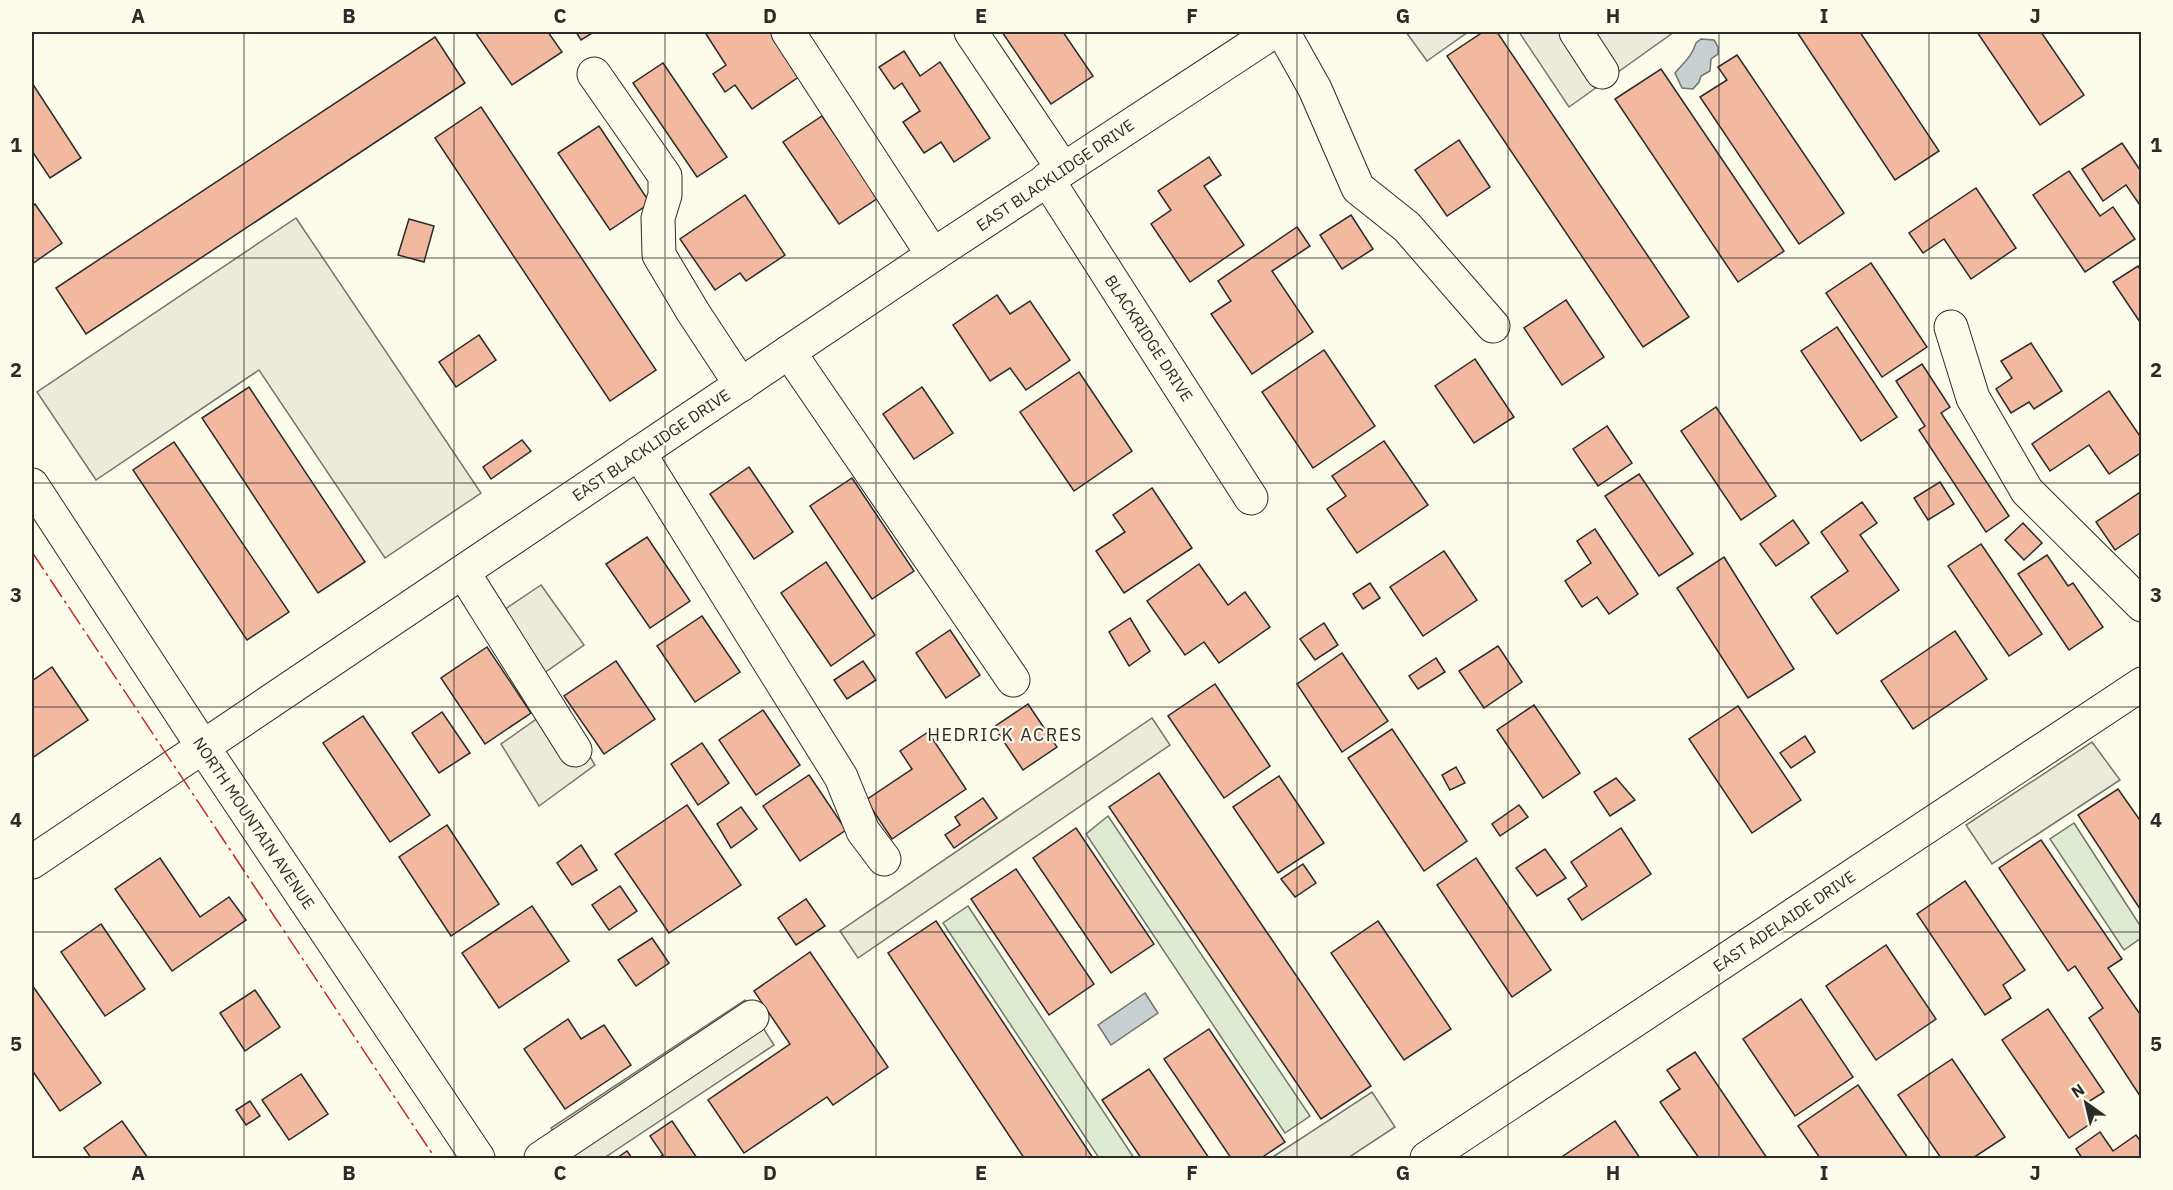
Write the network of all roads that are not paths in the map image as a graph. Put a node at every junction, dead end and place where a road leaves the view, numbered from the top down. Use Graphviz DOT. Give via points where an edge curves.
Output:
graph roads {
  1 [pos="788,32"];
  2 [pos="971,32"];
  3 [pos="1273,32"];
  4 [pos="1283,32"];
  5 [pos="1576,32"];
  6 [pos="1230,43"];
  7 [pos="1602,72"];
  8 [pos="594,74"];
  9 [pos="1055,174"];
  10 [pos="933,255"];
  11 [pos="1493,326"];
  12 [pos="1951,327"];
  13 [pos="789,352"];
  14 [pos="741,385"];
  15 [pos="639,453"];
  16 [pos="32,486"];
  17 [pos="1251,498"];
  18 [pos="463,572"];
  19 [pos="2142,605"];
  20 [pos="1013,680"];
  21 [pos="2142,684"];
  22 [pos="203,747"];
  23 [pos="575,750"];
  24 [pos="884,859"];
  25 [pos="32,862"];
  26 [pos="752,1017"];
  27 [pos="478,1158"];
  28 [pos="541,1158"];
  29 [pos="1426,1158"];
  1 -- 10 [label="street"];
  2 -- 9 [label="street, BLACKRIDGE DRIVE"];
  3 -- 6 [label="street, EAST BLACKLIDGE DRIVE"];
  4 -- 11 [label="street" via="1315,89 1358,188 1407,227"];
  5 -- 7 [label="street"];
  6 -- 9 [label="street, EAST BLACKLIDGE DRIVE"];
  8 -- 14 [label="street" via="665,176 665,195 658,218 659,255"];
  9 -- 10 [label="street, EAST BLACKLIDGE DRIVE"];
  9 -- 17 [label="street, BLACKRIDGE DRIVE"];
  10 -- 13 [label="street, EAST BLACKLIDGE DRIVE"];
  12 -- 19 [label="street" via="1973,398 2027,491"];
  13 -- 14 [label="street, EAST BLACKLIDGE DRIVE"];
  13 -- 20 [label="street"];
  14 -- 15 [label="street, EAST BLACKLIDGE DRIVE"];
  15 -- 18 [label="street, EAST BLACKLIDGE DRIVE"];
  15 -- 24 [label="street" via="841,777 863,831"];
  16 -- 22 [label="street, NORTH MOUNTAIN AVENUE"];
  18 -- 22 [label="street, EAST BLACKLIDGE DRIVE"];
  18 -- 23 [label="street"];
  21 -- 29 [label="street, EAST ADELAIDE DRIVE"];
  22 -- 25 [label="street, EAST BLACKLIDGE DRIVE"];
  22 -- 27 [label="street, NORTH MOUNTAIN AVENUE"];
  26 -- 28 [label="street"];
}
